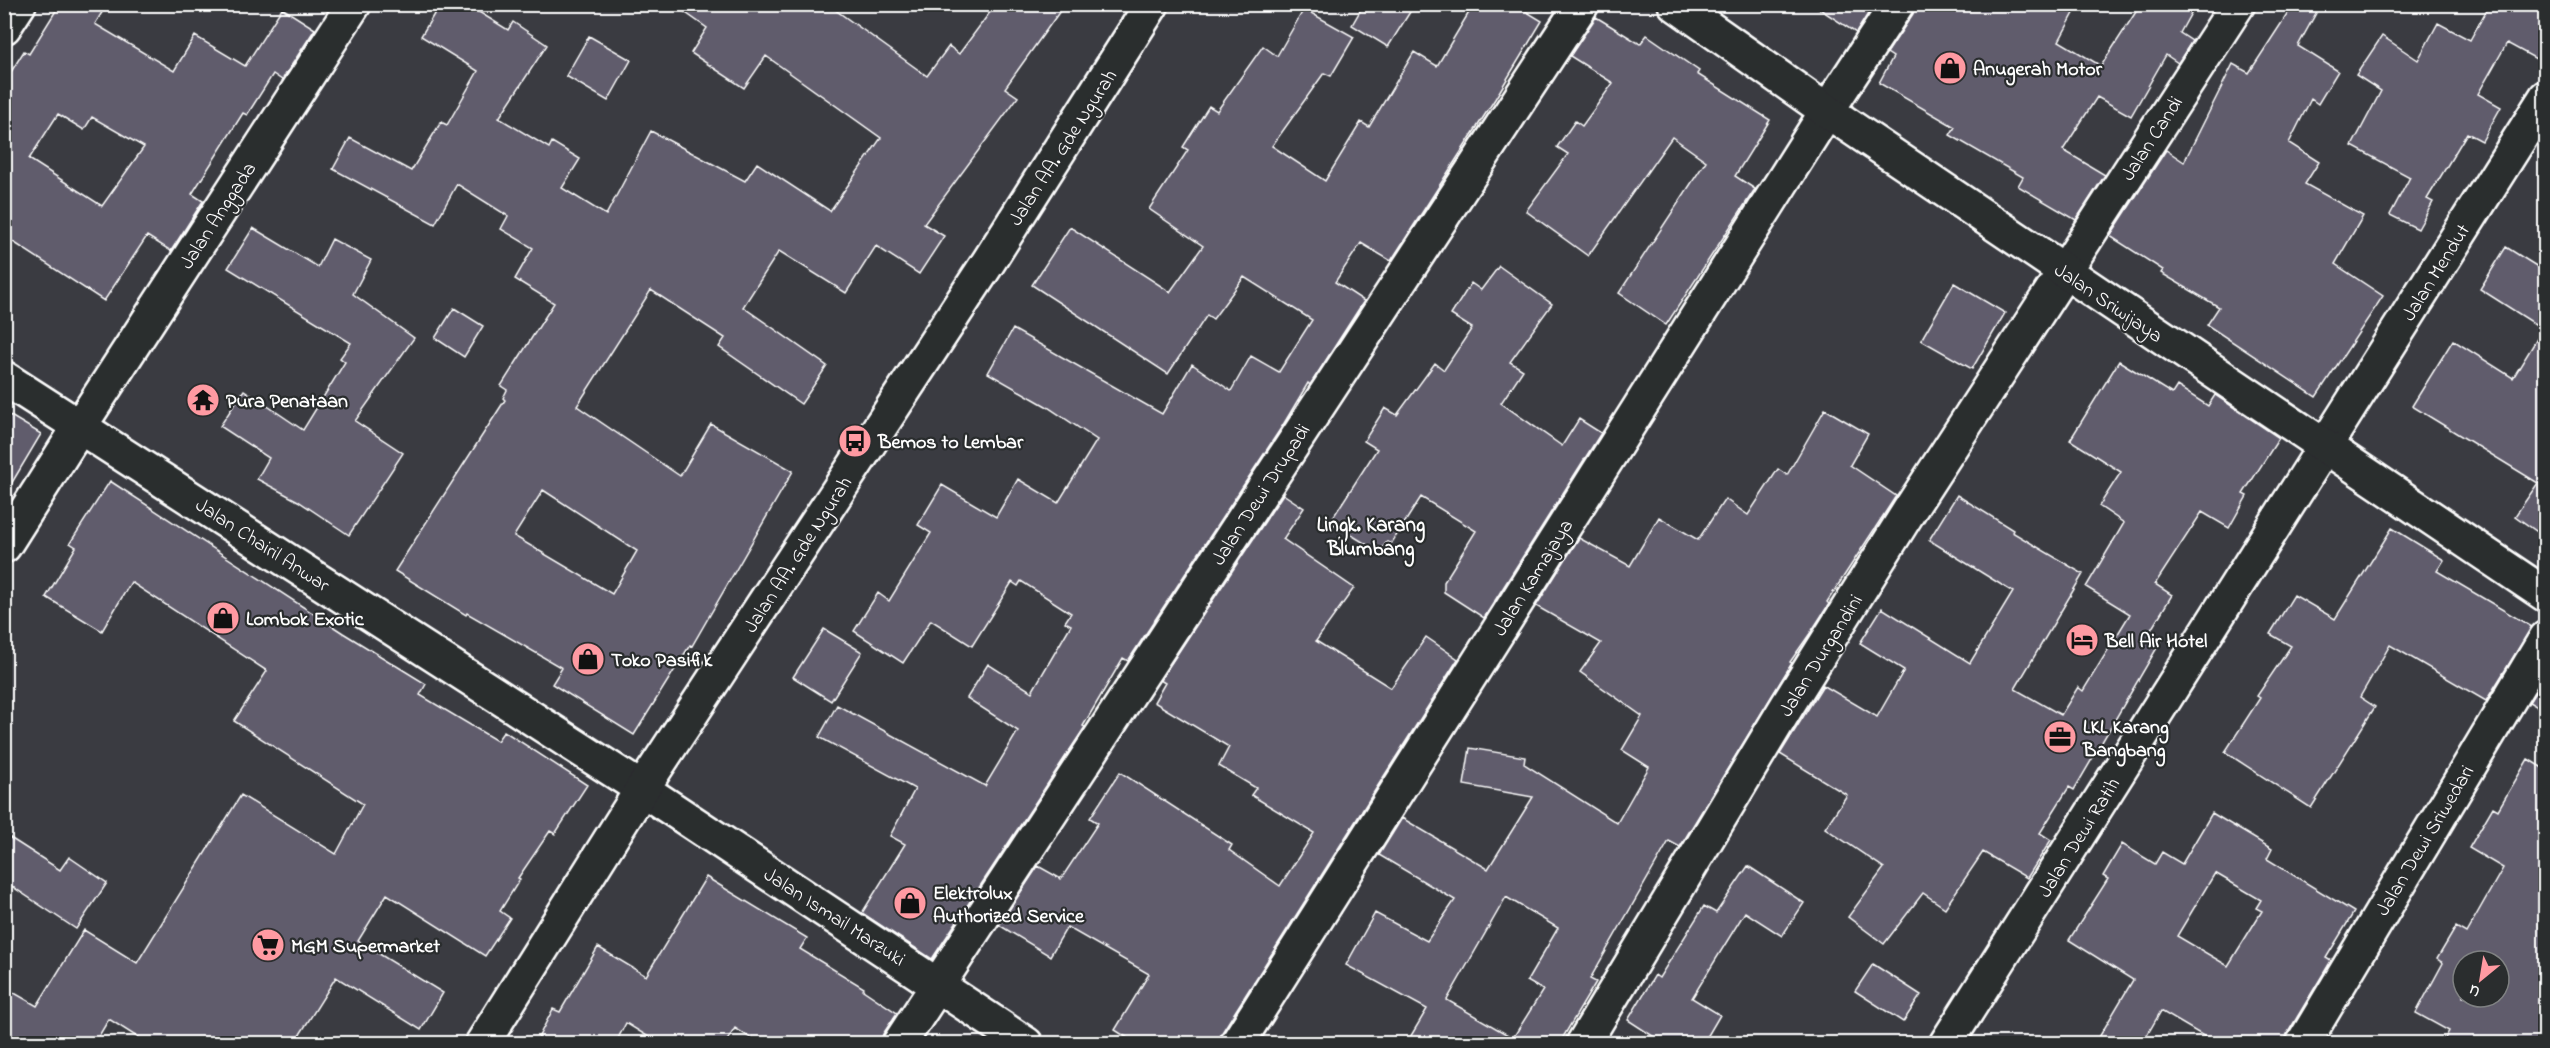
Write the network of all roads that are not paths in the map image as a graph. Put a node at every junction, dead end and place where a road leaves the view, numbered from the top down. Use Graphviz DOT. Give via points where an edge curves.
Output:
graph roads {
  1 [pos="19,4"];
  2 [pos="354,4"];
  3 [pos="1152,4"];
  4 [pos="1582,4"];
  5 [pos="1675,4"];
  6 [pos="1897,4"];
  7 [pos="2238,4"];
  8 [pos="4,27"];
  9 [pos="2546,97"];
  10 [pos="1827,111"];
  11 [pos="2064,271"];
  12 [pos="4,378"];
  13 [pos="80,426"];
  14 [pos="2324,447"];
  15 [pos="4,546"];
  16 [pos="2546,595"];
  17 [pos="2546,638"];
  18 [pos="642,789"];
  19 [pos="937,984"];
  20 [pos="482,1044"];
  21 [pos="899,1044"];
  22 [pos="1026,1044"];
  23 [pos="1237,1044"];
  24 [pos="1583,1044"];
  25 [pos="1946,1044"];
  26 [pos="2303,1044"];
  1 -- 8 [label="street"];
  2 -- 13 [label="street, Jalan Anggada"];
  3 -- 18 [label="street, Jalan AA. Gde Ngurah" via="989,261"];
  4 -- 19 [label="street, Jalan Dewi Drupadi"];
  5 -- 10 [label="street, Jalan Sriwijaya"];
  6 -- 10 [label="street, Jalan Kamajaya"];
  7 -- 11 [label="street, Jalan Candi"];
  9 -- 14 [label="street, Jalan Mendut"];
  10 -- 11 [label="street, Jalan Sriwijaya"];
  10 -- 23 [label="street, Jalan Kamajaya"];
  11 -- 14 [label="street, Jalan Sriwijaya"];
  11 -- 24 [label="street, Jalan Durgandini" via="1800,687"];
  12 -- 13 [label="street, Jalan Chairil Anwar"];
  13 -- 15 [label="street, Jalan Anggada"];
  13 -- 18 [label="street, Jalan Chairil Anwar"];
  14 -- 16 [label="street, Jalan Sriwijaya"];
  14 -- 25 [label="street, Jalan Dewi Ratih"];
  17 -- 26 [label="street, Jalan Dewi Sriwedari"];
  18 -- 19 [label="street, Jalan Ismail Marzuki"];
  18 -- 20 [label="street, Jalan AA. Gde Ngurah"];
  19 -- 21 [label="street, Jalan Dewi Drupadi"];
  19 -- 22 [label="street, Jalan Ismail Marzuki"];
}
